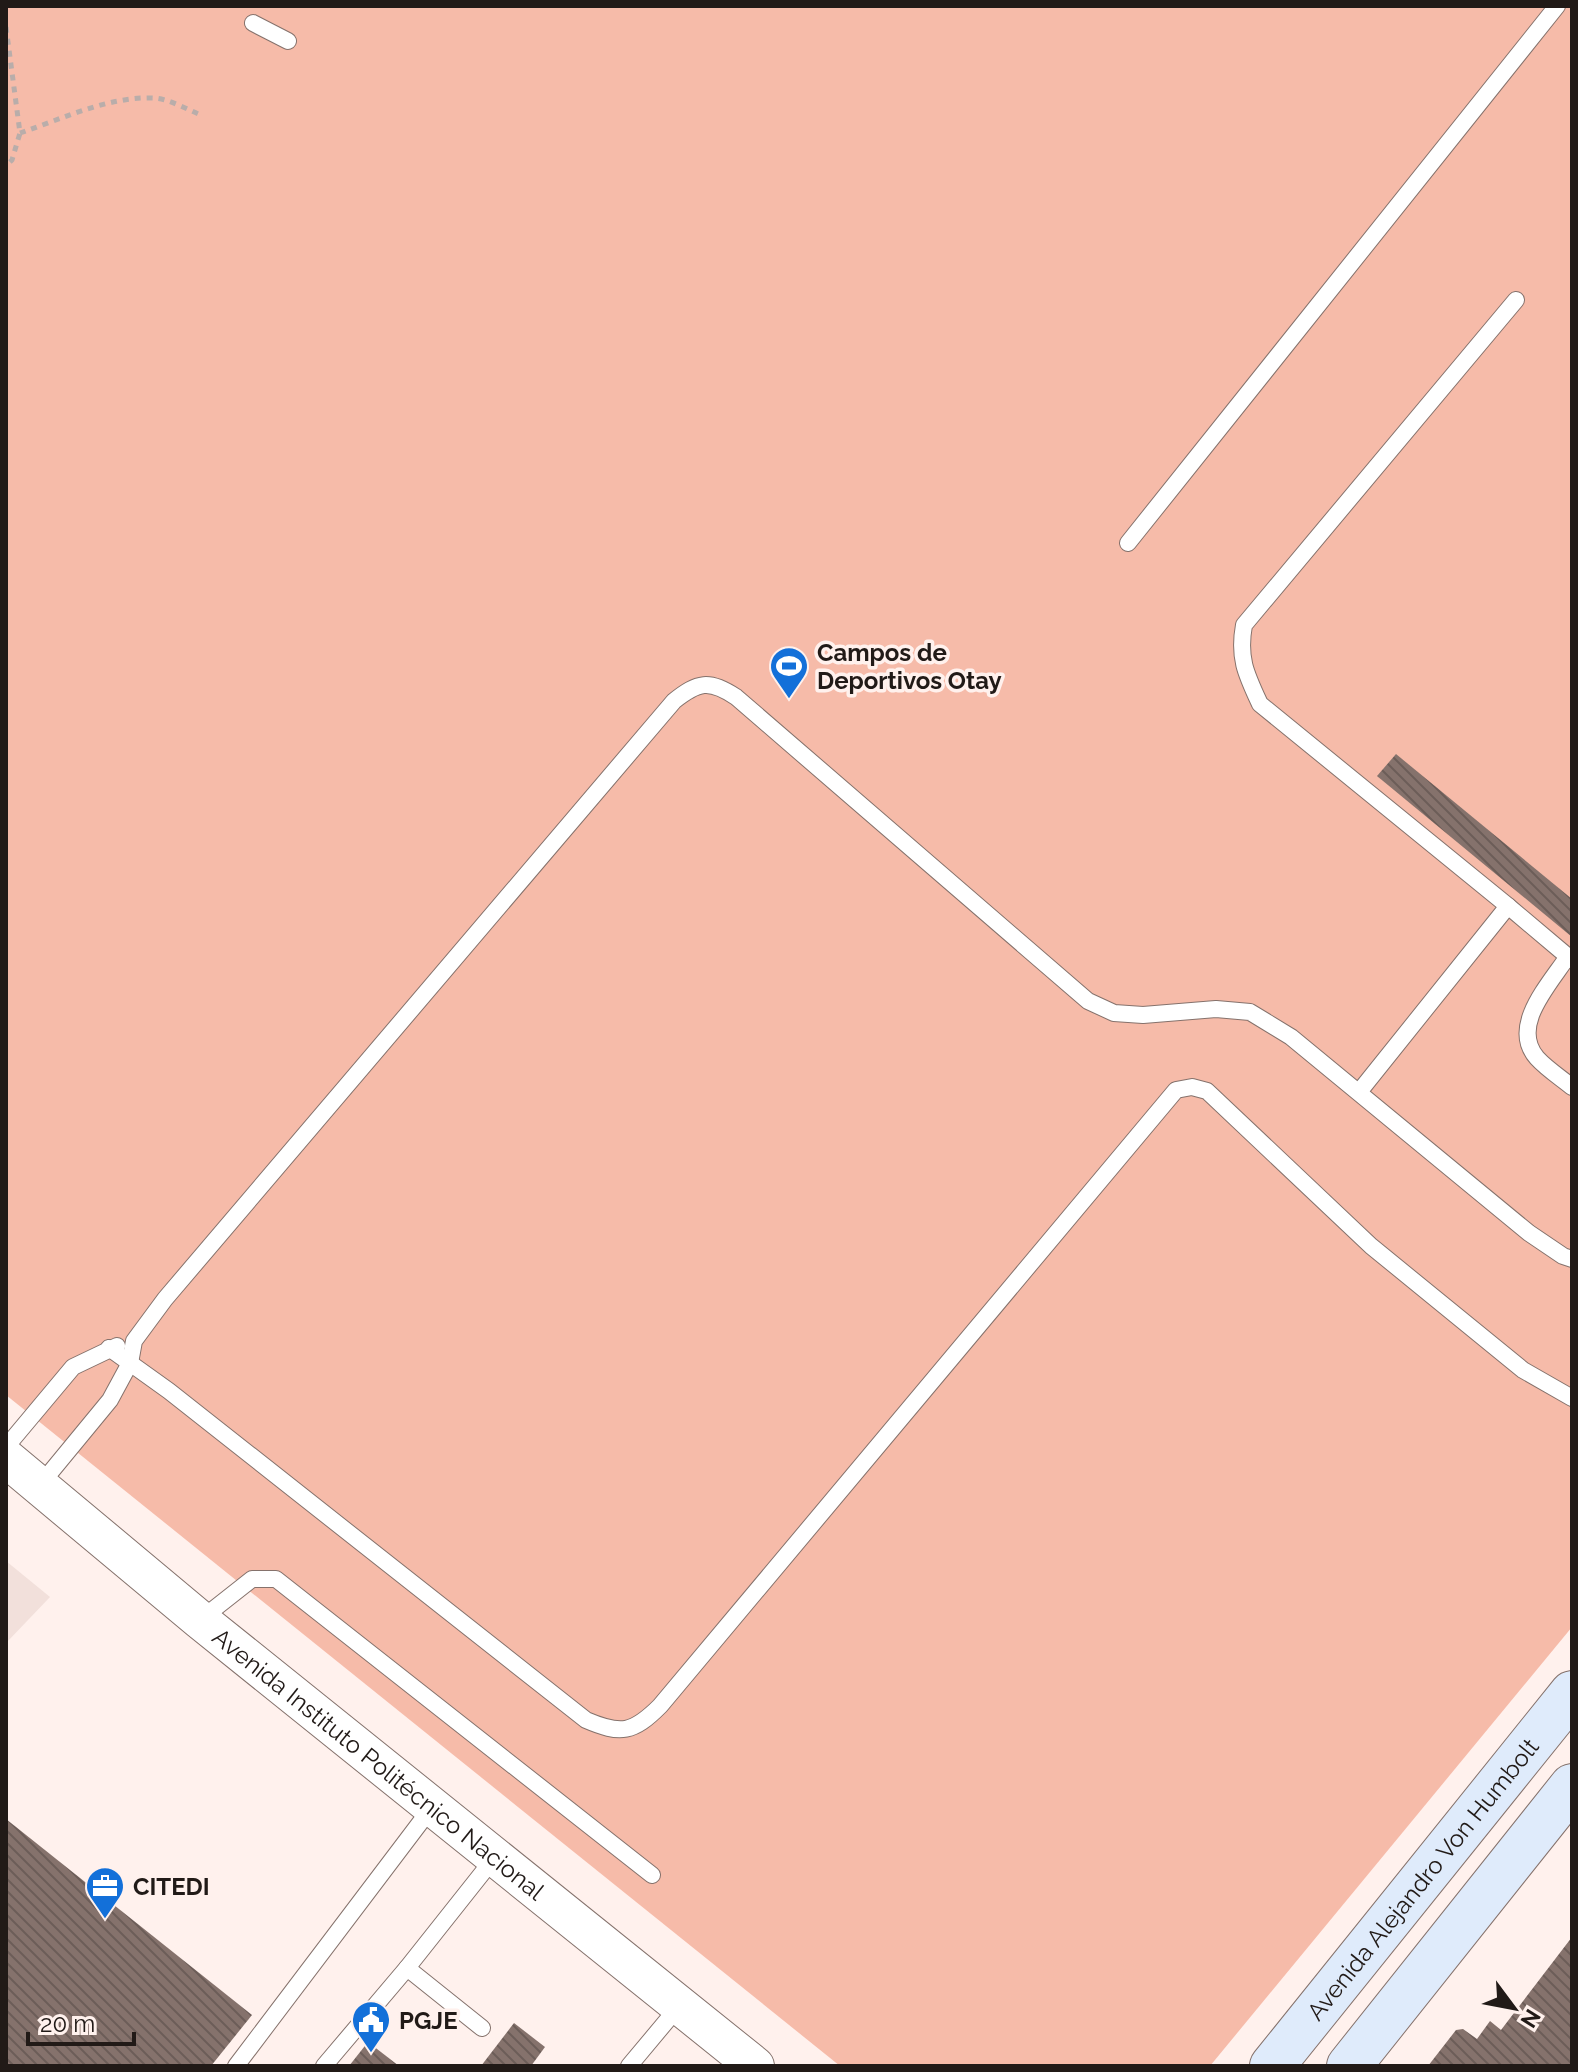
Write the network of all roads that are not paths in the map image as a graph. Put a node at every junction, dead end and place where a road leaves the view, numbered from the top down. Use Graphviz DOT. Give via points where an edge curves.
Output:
graph roads {
  1 [pos="1557,6"];
  2 [pos="253,23"];
  3 [pos="288,41"];
  4 [pos="1516,300"];
  5 [pos="1128,543"];
  6 [pos="1508,906"];
  7 [pos="1570,958"];
  8 [pos="1572,1087"];
  9 [pos="1359,1092"];
  10 [pos="1569,1262"];
  11 [pos="134,1341"];
  12 [pos="109,1348"];
  13 [pos="130,1363"];
  14 [pos="1572,1398"];
  15 [pos="6,1447"];
  16 [pos="6,1458"];
  17 [pos="40,1485"];
  18 [pos="200,1620"];
  19 [pos="1572,1693"];
  20 [pos="1572,1786"];
  21 [pos="433,1806"];
  22 [pos="495,1857"];
  23 [pos="652,1875"];
  24 [pos="407,1968"];
  25 [pos="680,2005"];
  26 [pos="482,2028"];
  27 [pos="236,2066"];
  28 [pos="324,2066"];
  29 [pos="629,2066"];
  30 [pos="755,2066"];
  31 [pos="1272,2066"];
  32 [pos="1349,2066"];
  1 -- 5 [label="lane"];
  2 -- 3 [label="lane"];
  4 -- 6 [label="lane" via="1244,625 1240,647 1244,671 1260,704"];
  6 -- 7 [label="lane"];
  6 -- 9 [label="lane"];
  7 -- 8 [label="lane" via="1529,1018 1527,1036 1536,1057"];
  9 -- 10 [label="lane"];
  9 -- 11 [label="lane" via="1291,1037 1250,1012 1143,1015 1114,1013 1088,1001 736,697 722,687 693,686 643,737"];
  11 -- 12 [label="lane"];
  11 -- 13 [label="lane"];
  12 -- 13 [label="lane"];
  12 -- 15 [label="lane" via="73,1367"];
  13 -- 14 [label="lane" via="586,1720 619,1731 635,1727 660,1706 1176,1090 1207,1091 1371,1246 1523,1370"];
  13 -- 17 [label="lane" via="110,1400"];
  16 -- 17 [label="street, Avenida Instituto Politécnico Nacional"];
  17 -- 18 [label="street, Avenida Instituto Politécnico Nacional"];
  18 -- 21 [label="street, Avenida Instituto Politécnico Nacional"];
  18 -- 23 [label="lane" via="252,1579 276,1579"];
  19 -- 31 [label="main road, Avenida Alejandro Von Humbolt"];
  20 -- 32 [label="main road"];
  21 -- 22 [label="street, Avenida Instituto Politécnico Nacional"];
  21 -- 27 [label="lane"];
  22 -- 24 [label="lane"];
  22 -- 25 [label="street, Avenida Instituto Politécnico Nacional"];
  24 -- 26 [label="lane"];
  24 -- 28 [label="lane"];
  25 -- 29 [label="lane"];
  25 -- 30 [label="street, Avenida Instituto Politécnico Nacional"];
}
